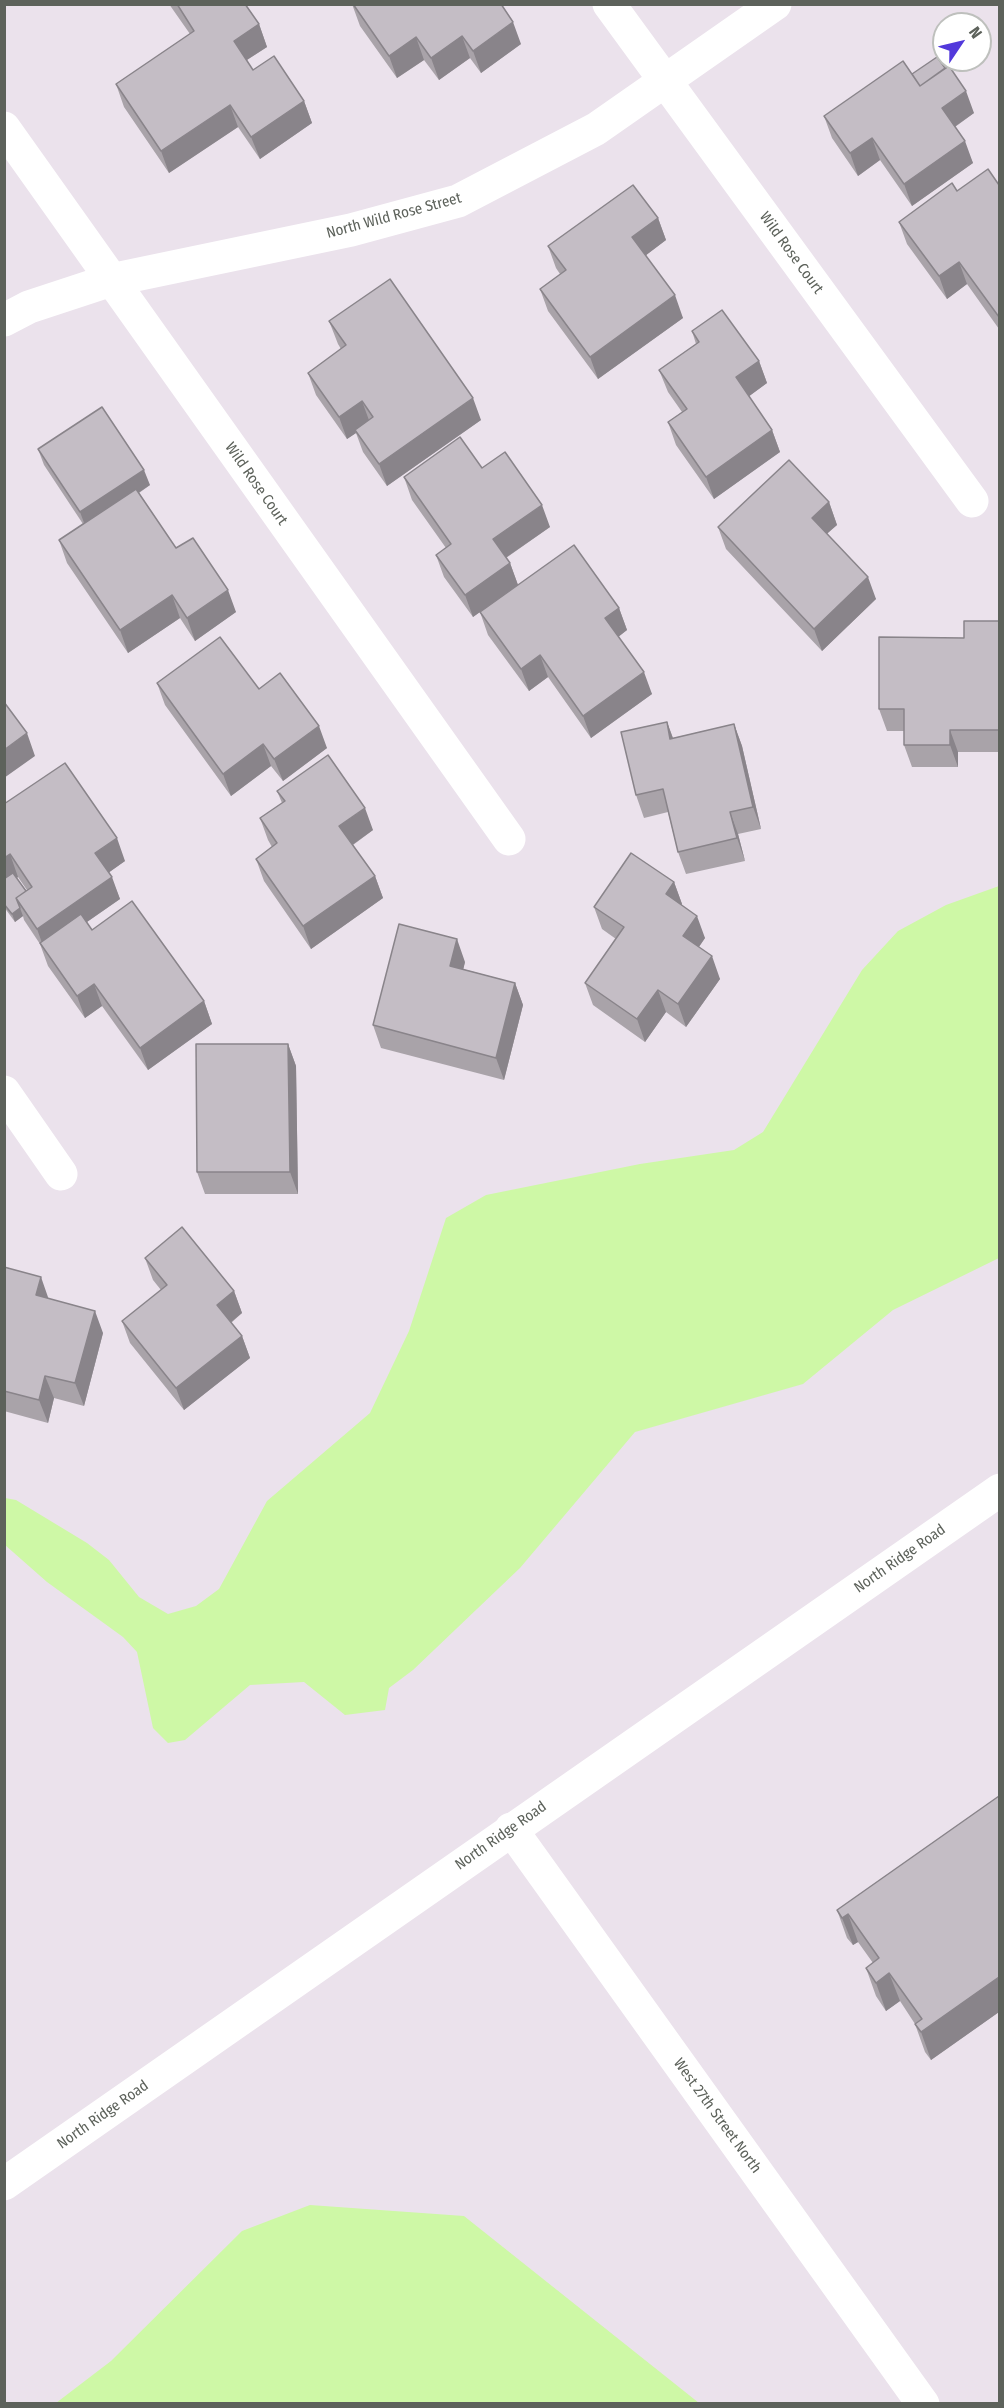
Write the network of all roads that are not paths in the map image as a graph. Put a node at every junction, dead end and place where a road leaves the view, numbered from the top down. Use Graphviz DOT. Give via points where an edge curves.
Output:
graph roads {
  1 [pos="609,4"];
  2 [pos="775,4"];
  3 [pos="664,80"];
  4 [pos="4,128"];
  5 [pos="111,280"];
  6 [pos="4,320"];
  7 [pos="972,501"];
  8 [pos="509,839"];
  9 [pos="4,1092"];
  10 [pos="61,1174"];
  11 [pos="999,1490"];
  12 [pos="511,1829"];
  13 [pos="4,2184"];
  14 [pos="923,2403"];
  1 -- 3 [label="street, Wild Rose Court"];
  2 -- 3 [label="street, North Wild Rose Street"];
  3 -- 5 [label="street, North Wild Rose Street" via="596,129 458,201 351,230"];
  3 -- 7 [label="street, Wild Rose Court"];
  4 -- 5 [label="street, Wild Rose Court"];
  5 -- 6 [label="street, North Wild Rose Street" via="29,307"];
  5 -- 8 [label="street, Wild Rose Court"];
  9 -- 10 [label="street"];
  11 -- 12 [label="street, North Ridge Road"];
  12 -- 13 [label="street, North Ridge Road"];
  12 -- 14 [label="street, West 27th Street North"];
}
